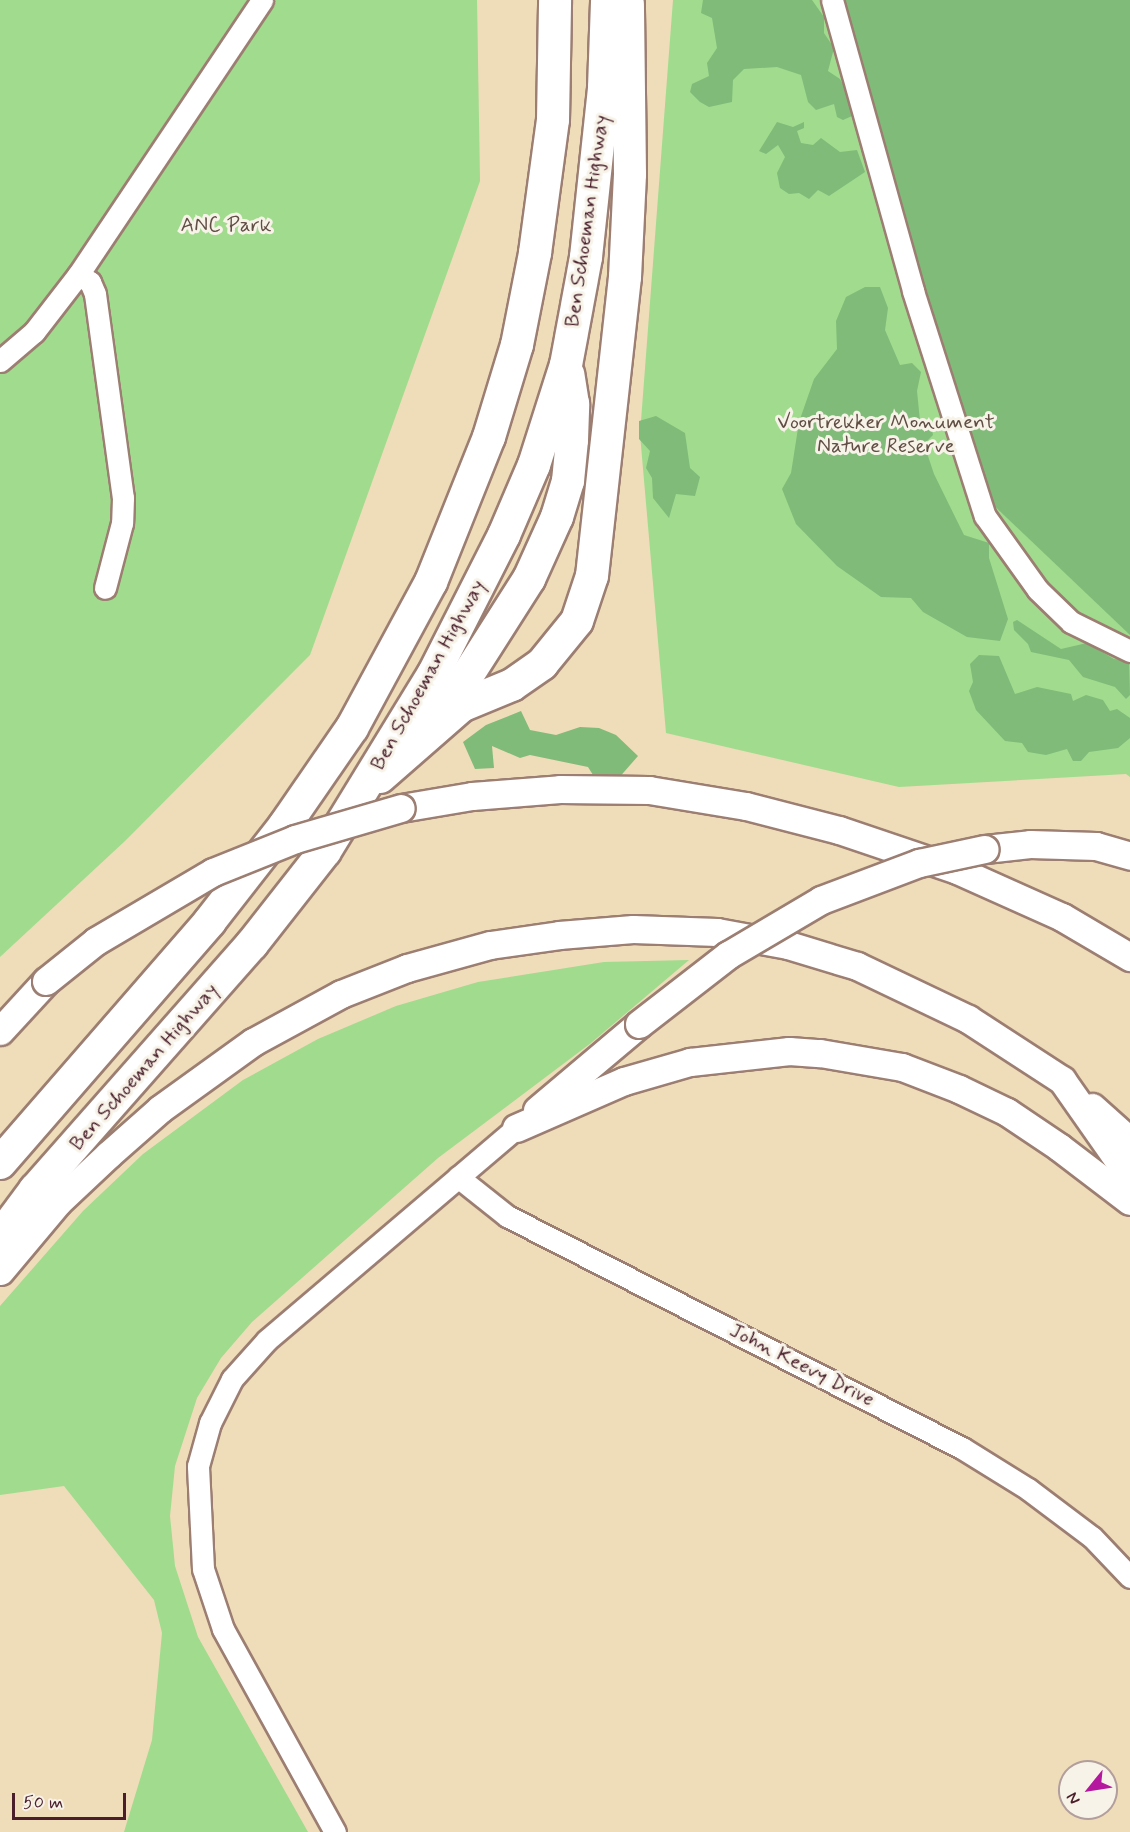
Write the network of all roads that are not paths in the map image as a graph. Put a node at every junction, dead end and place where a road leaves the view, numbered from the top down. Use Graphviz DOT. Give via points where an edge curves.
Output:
graph roads {
  1 [pos="262,0"];
  2 [pos="555,0"];
  3 [pos="607,0"];
  4 [pos="628,0"];
  5 [pos="832,0"];
  6 [pos="78,275"];
  7 [pos="0,361"];
  8 [pos="566,364"];
  9 [pos="105,588"];
  10 [pos="1130,651"];
  11 [pos="434,727"];
  12 [pos="367,785"];
  13 [pos="1130,856"];
  14 [pos="1130,957"];
  15 [pos="0,1031"];
  16 [pos="1062,1080"];
  17 [pos="516,1128"];
  18 [pos="1130,1141"];
  19 [pos="0,1163"];
  20 [pos="458,1177"];
  21 [pos="1130,1177"];
  22 [pos="1130,1201"];
  23 [pos="0,1237"];
  24 [pos="0,1271"];
  25 [pos="1130,1577"];
  26 [pos="335,1832"];
  1 -- 6 [label="street"];
  2 -- 19 [label="highway, Ben Schoeman Highway" via="553,120 535,253 517,345 489,436 431,582 352,728 285,825 210,921"];
  3 -- 8 [label="highway, Ben Schoeman Highway" via="604,88 586,257"];
  4 -- 11 [label="highway" via="628,245 592,576 577,621 542,664 512,685 461,706"];
  5 -- 10 [label="street" via="913,291 985,516 1031,582 1071,622"];
  6 -- 7 [label="street" via="34,332"];
  6 -- 9 [label="street" via="90,282 95,294 123,498 122,523"];
  8 -- 11 [label="highway" via="573,404 572,440 568,481 557,517 529,579"];
  8 -- 12 [label="highway, Ben Schoeman Highway" via="534,465 504,535 433,675"];
  11 -- 12 [label="highway" via="392,769"];
  12 -- 23 [label="highway, Ben Schoeman Highway" via="325,851 252,944 35,1190"];
  13 -- 17 [label="main road, bridge" via="1096,846 1030,844 985,849 919,863 821,900 728,955"];
  14 -- 15 [label="main road, bridge" via="1062,917 957,870 839,830 746,806 649,790 560,789 472,796 401,808 296,838 213,872 96,940 46,981"];
  16 -- 18 [label="main road"];
  16 -- 21 [label="main road"];
  16 -- 24 [label="main road" via="968,1019 857,966 788,945 717,932 633,929 490,945 407,968 341,994 253,1042 160,1109 108,1155 58,1202"];
  17 -- 20 [label="street"];
  17 -- 22 [label="main road" via="624,1081 690,1062 789,1051 820,1053 902,1067 959,1089 1007,1112"];
  20 -- 25 [label="street, John Keevy Drive" via="507,1216 962,1448 1028,1489 1092,1537"];
  20 -- 26 [label="street" via="260,1348 232,1379 210,1423 198,1466 203,1569 223,1629"];
}
